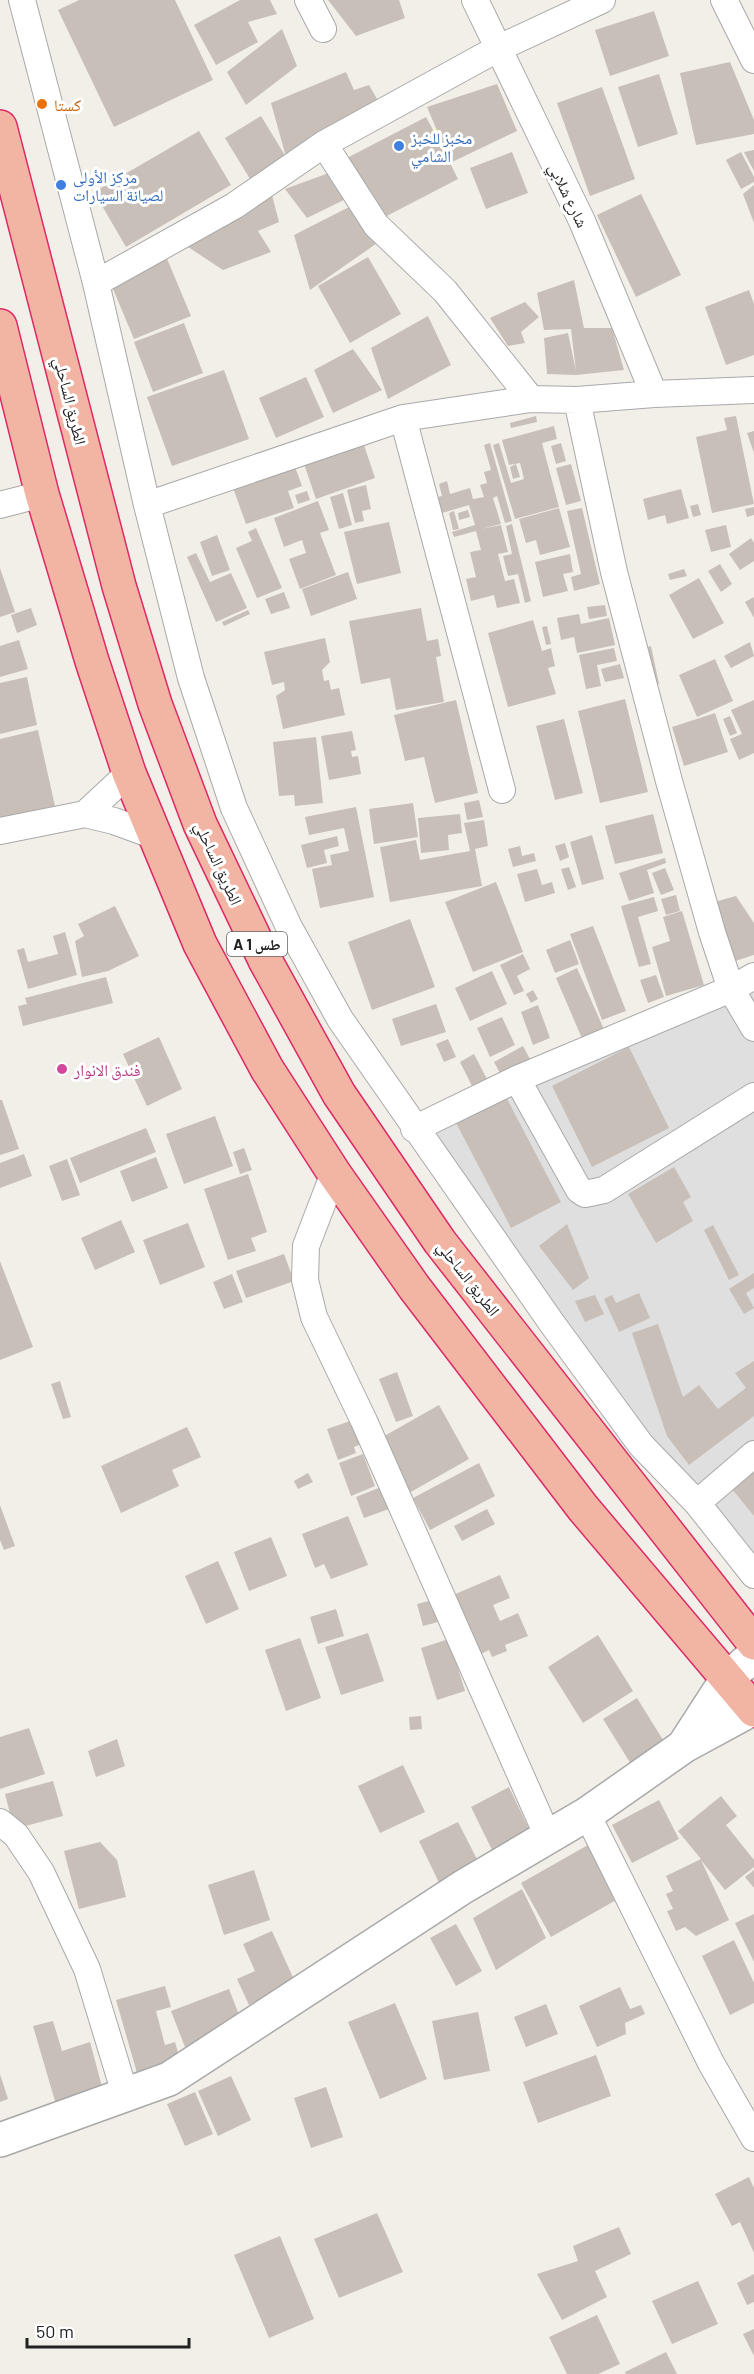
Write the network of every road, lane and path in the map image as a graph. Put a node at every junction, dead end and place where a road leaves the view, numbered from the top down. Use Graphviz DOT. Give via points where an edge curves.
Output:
graph roads {
  1 [pos="22,0"];
  2 [pos="308,0"];
  3 [pos="475,0"];
  4 [pos="602,0"];
  5 [pos="724,0"];
  6 [pos="323,29"];
  7 [pos="497,49"];
  8 [pos="754,60"];
  9 [pos="0,127"];
  10 [pos="324,144"];
  11 [pos="96,283"];
  12 [pos="0,326"];
  13 [pos="7,381"];
  14 [pos="754,390"];
  15 [pos="654,394"];
  16 [pos="531,399"];
  17 [pos="577,400"];
  18 [pos="403,418"];
  19 [pos="42,494"];
  20 [pos="0,505"];
  21 [pos="147,505"];
  22 [pos="129,773"];
  23 [pos="502,790"];
  24 [pos="85,814"];
  25 [pos="0,831"];
  26 [pos="155,836"];
  27 [pos="754,976"];
  28 [pos="731,989"];
  29 [pos="754,1028"];
  30 [pos="517,1079"];
  31 [pos="754,1096"];
  32 [pos="414,1129"];
  33 [pos="334,1173"];
  34 [pos="754,1454"];
  35 [pos="697,1503"];
  36 [pos="754,1575"];
  37 [pos="754,1643"];
  38 [pos="754,1655"];
  39 [pos="727,1679"];
  40 [pos="754,1709"];
  41 [pos="684,1746"];
  42 [pos="587,1814"];
  43 [pos="0,1822"];
  44 [pos="548,1837"];
  45 [pos="126,2097"];
  46 [pos="754,2138"];
  47 [pos="0,2140"];
  1 -- 11 [label="street"];
  2 -- 6 [label="street"];
  3 -- 7 [label="street, شارع شلابي"];
  4 -- 7 [label="street"];
  5 -- 8 [label="street"];
  7 -- 10 [label="street"];
  7 -- 15 [label="street, شارع شلابي" via="582,221"];
  9 -- 37 [label="highway, الطريق الساحلي / A 1 طس" via="119,586 155,704 200,824 265,960 339,1094 440,1242"];
  10 -- 11 [label="street" via="234,206"];
  10 -- 16 [label="street" via="376,225 445,291"];
  11 -- 21 [label="street"];
  12 -- 13 [label="highway, A 1 طس"];
  13 -- 19 [label="highway, A 1 طس"];
  14 -- 15 [label="street"];
  15 -- 17 [label="street"];
  16 -- 17 [label="street"];
  16 -- 18 [label="street"];
  17 -- 28 [label="street" via="614,572 666,770"];
  18 -- 21 [label="street"];
  18 -- 23 [label="street"];
  19 -- 20 [label="street"];
  19 -- 22 [label="highway, A 1 طس"];
  21 -- 32 [label="street" via="191,678 234,808 289,927 340,1019"];
  22 -- 24 [label="street"];
  22 -- 26 [label="highway, A 1 طس"];
  24 -- 25 [label="street"];
  24 -- 26 [label="street"];
  26 -- 33 [label="highway, A 1 طس" via="200,944 267,1069"];
  27 -- 28 [label="street"];
  28 -- 29 [label="street"];
  28 -- 30 [label="street"];
  30 -- 31 [label="street" via="579,1190 585,1194 604,1190"];
  30 -- 32 [label="street"];
  32 -- 35 [label="street" via="641,1445"];
  33 -- 39 [label="highway, A 1 طس" via="414,1287 583,1508"];
  33 -- 44 [label="street" via="306,1246 305,1280 314,1317"];
  34 -- 35 [label="street"];
  35 -- 36 [label="street"];
  38 -- 39 [label="street"];
  39 -- 40 [label="highway, A 1 طس"];
  39 -- 41 [label="street"];
  40 -- 41 [label="street"];
  41 -- 42 [label="street"];
  42 -- 44 [label="street"];
  42 -- 46 [label="street" via="711,2063"];
  43 -- 45 [label="street" via="16,1835 41,1872 87,1969"];
  44 -- 45 [label="street" via="463,1887 169,2079"];
  45 -- 47 [label="street"];
}
